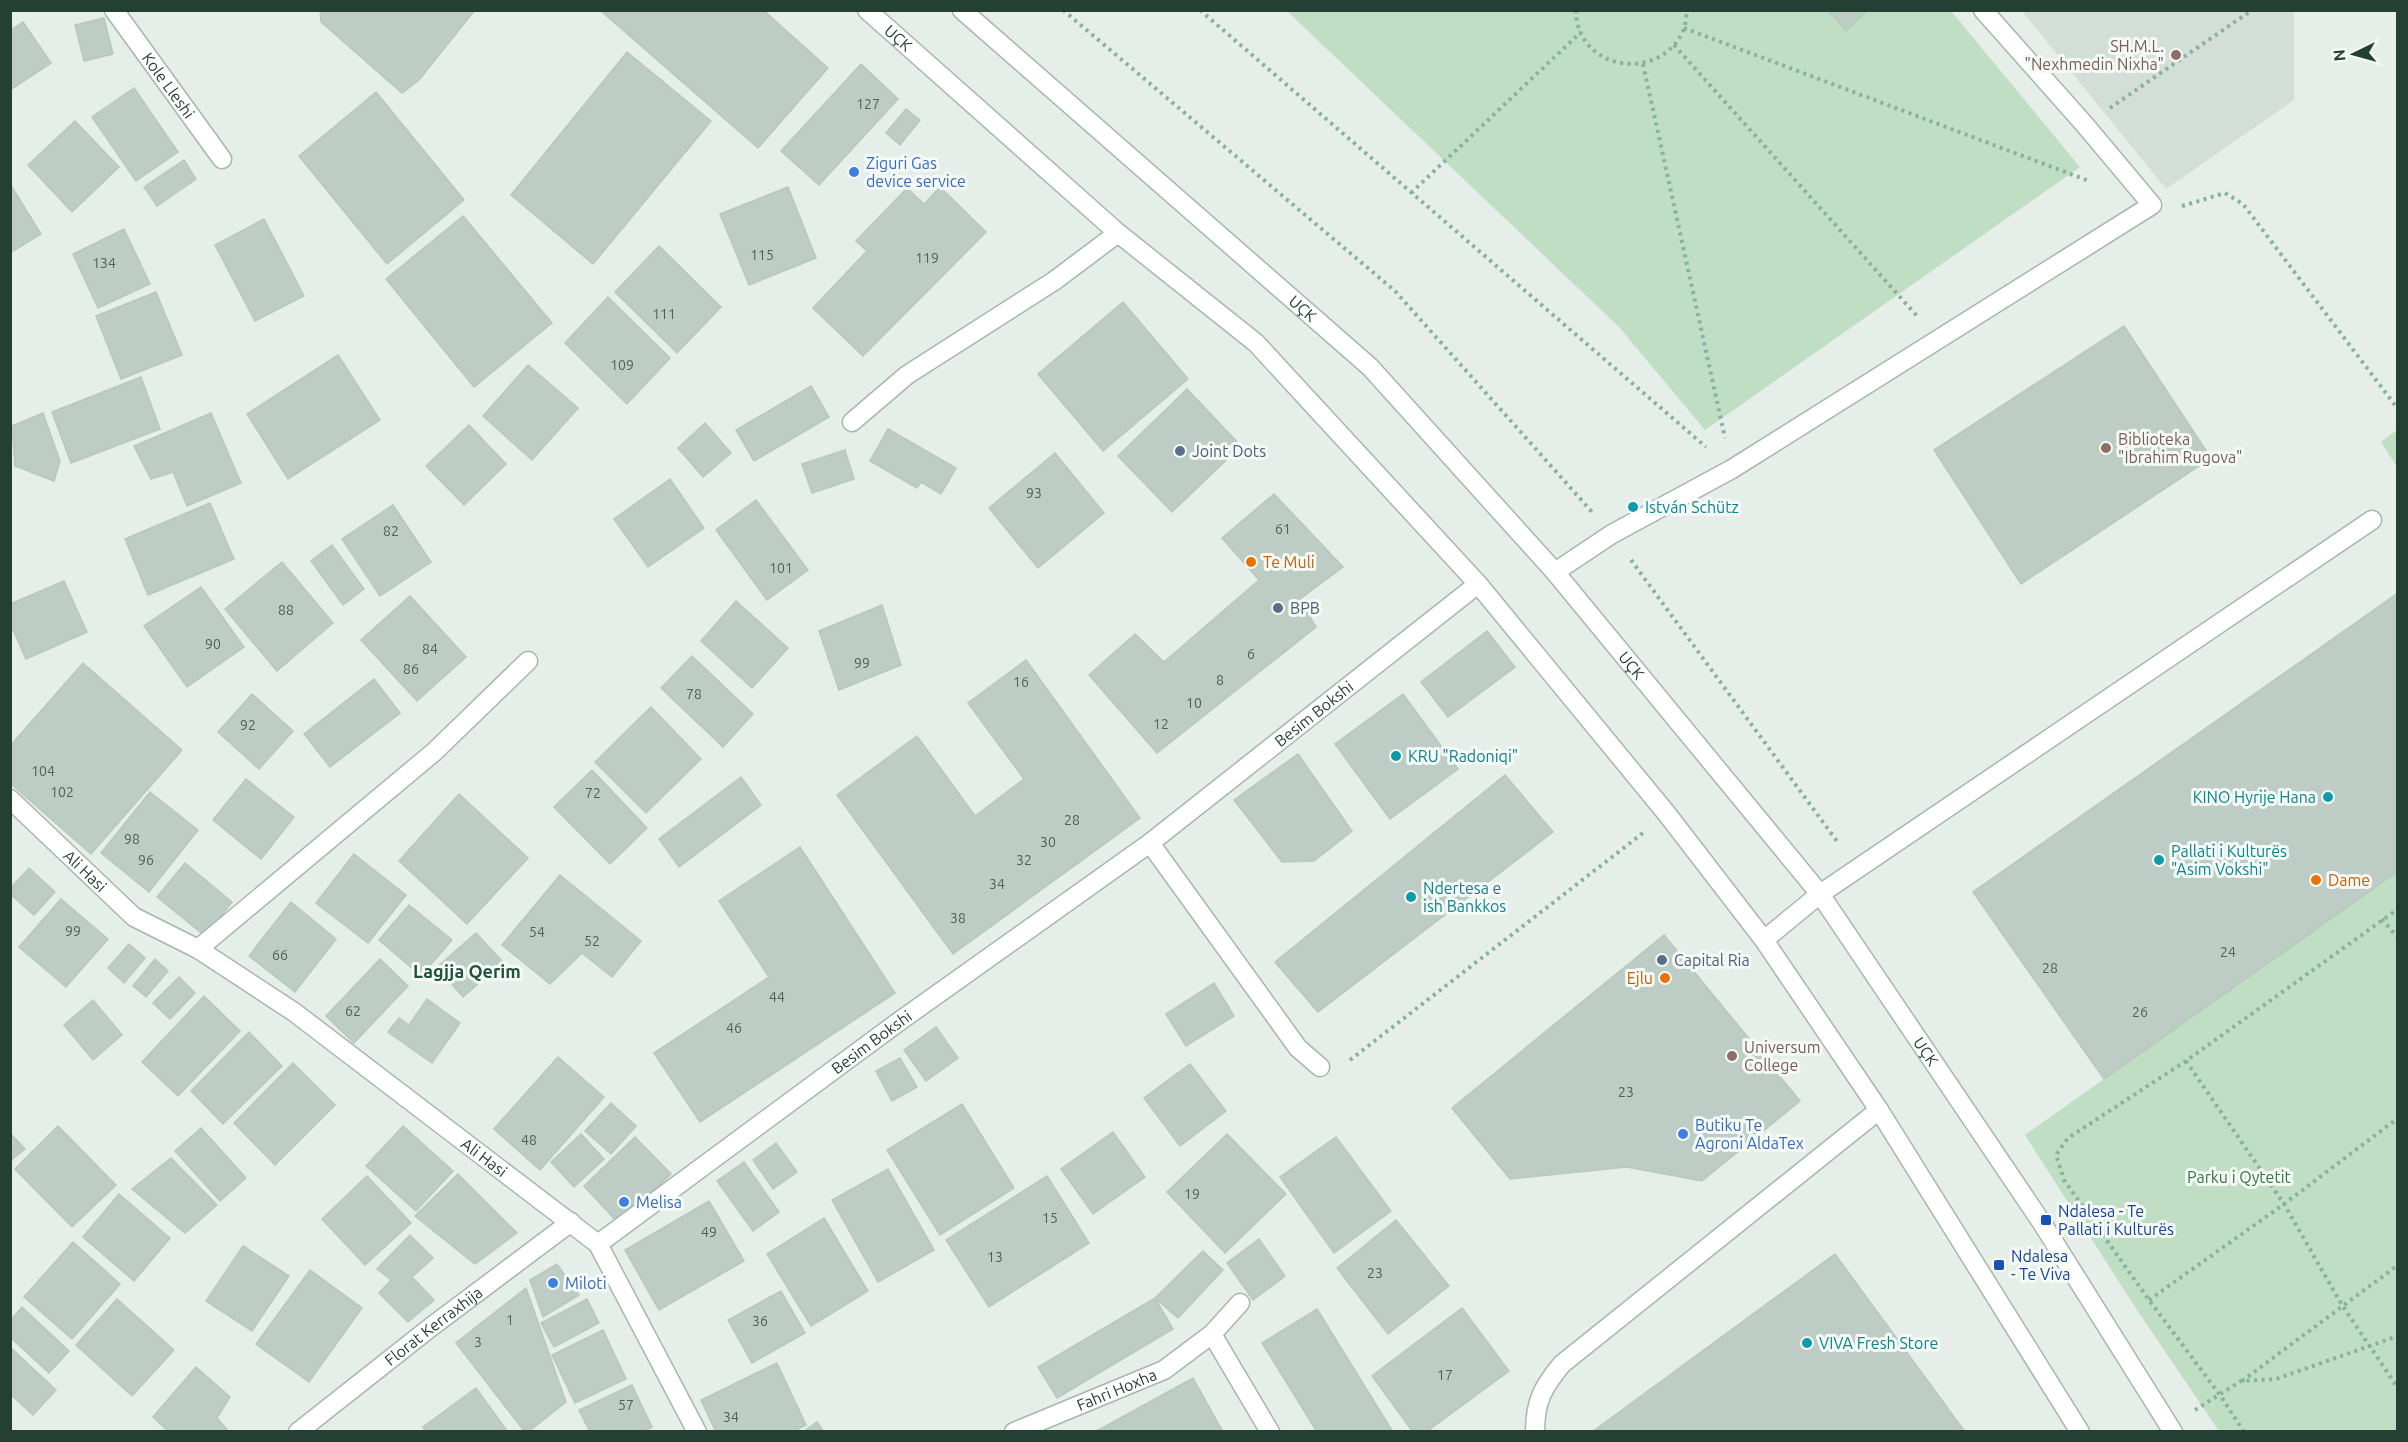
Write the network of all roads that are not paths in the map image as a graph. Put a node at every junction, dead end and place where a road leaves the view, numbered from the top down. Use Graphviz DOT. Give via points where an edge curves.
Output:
graph roads {
  1 [pos="114,10"];
  2 [pos="867,10"];
  3 [pos="962,10"];
  4 [pos="1983,10"];
  5 [pos="222,159"];
  6 [pos="1118,233"];
  7 [pos="852,422"];
  8 [pos="2372,520"];
  9 [pos="1555,572"];
  10 [pos="1478,584"];
  11 [pos="528,661"];
  12 [pos="10,799"];
  13 [pos="1150,843"];
  14 [pos="1820,894"];
  15 [pos="1764,940"];
  16 [pos="198,949"];
  17 [pos="1320,1067"];
  18 [pos="1879,1110"];
  19 [pos="571,1222"];
  20 [pos="598,1244"];
  21 [pos="1240,1302"];
  22 [pos="1212,1334"];
  23 [pos="2171,1428"];
  24 [pos="298,1431"];
  25 [pos="697,1431"];
  26 [pos="1014,1431"];
  27 [pos="1270,1431"];
  28 [pos="1535,1431"];
  29 [pos="2080,1431"];
  1 -- 5 [label="street, Kole Lleshi"];
  2 -- 6 [label="street, UÇK"];
  3 -- 9 [label="street, UÇK" via="1370,368"];
  4 -- 9 [label="street" via="2152,205 1732,470 1612,534"];
  6 -- 7 [label="street" via="1053,281 907,375"];
  6 -- 10 [label="street, UÇK" via="1256,343"];
  8 -- 14 [label="street"];
  9 -- 14 [label="street, UÇK"];
  10 -- 13 [label="street, Besim Bokshi"];
  10 -- 15 [label="street, UÇK" via="1667,814"];
  11 -- 16 [label="street" via="435,752"];
  12 -- 16 [label="street, Ali Hasi" via="134,917"];
  13 -- 17 [label="street" via="1298,1048"];
  13 -- 20 [label="street, Besim Bokshi" via="897,1023"];
  14 -- 15 [label="street"];
  14 -- 23 [label="street, UÇK" via="2042,1223"];
  15 -- 18 [label="street, UÇK"];
  16 -- 19 [label="street, Ali Hasi" via="294,1012"];
  18 -- 28 [label="street" via="1562,1364 1545,1385 1535,1411"];
  18 -- 29 [label="street, UÇK"];
  19 -- 20 [label="street, Ali Hasi"];
  19 -- 24 [label="street, Florat Kerraxhija"];
  20 -- 25 [label="street, Ali Hasi"];
  21 -- 22 [label="street, Fahri Hoxha"];
  22 -- 26 [label="street, Fahri Hoxha" via="1164,1370"];
  22 -- 27 [label="street"];
}
